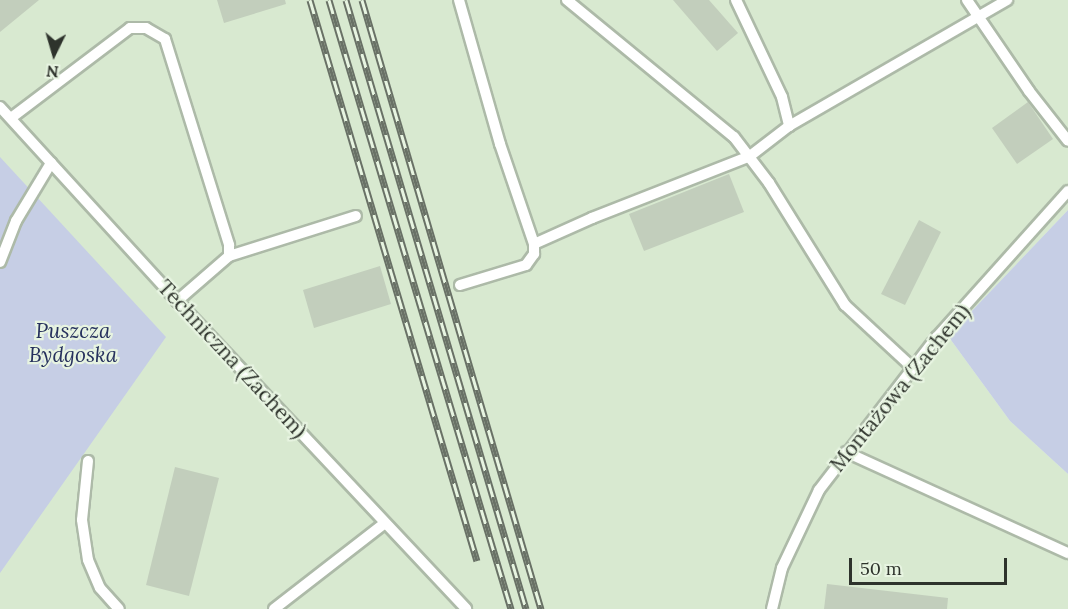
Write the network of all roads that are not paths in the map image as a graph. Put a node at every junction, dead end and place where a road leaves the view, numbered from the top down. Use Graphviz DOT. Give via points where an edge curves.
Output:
graph roads {
  1 [pos="459,0"];
  2 [pos="567,0"];
  3 [pos="736,0"];
  4 [pos="967,0"];
  5 [pos="1007,0"];
  6 [pos="978,17"];
  7 [pos="0,106"];
  8 [pos="10,118"];
  9 [pos="789,126"];
  10 [pos="1068,141"];
  11 [pos="750,156"];
  12 [pos="51,163"];
  13 [pos="1068,191"];
  14 [pos="356,216"];
  15 [pos="534,244"];
  16 [pos="229,256"];
  17 [pos="0,262"];
  18 [pos="460,285"];
  19 [pos="177,301"];
  20 [pos="913,368"];
  21 [pos="846,452"];
  22 [pos="88,461"];
  23 [pos="385,523"];
  24 [pos="1068,553"];
  25 [pos="119,609"];
  26 [pos="274,609"];
  27 [pos="466,609"];
  28 [pos="772,609"];
  1 -- 15 [label="lane" via="500,144"];
  2 -- 11 [label="lane" via="734,137"];
  3 -- 9 [label="lane" via="782,97"];
  4 -- 6 [label="lane"];
  5 -- 6 [label="lane"];
  6 -- 9 [label="lane"];
  6 -- 10 [label="lane"];
  7 -- 8 [label="lane, Techniczna (Zachem)"];
  8 -- 12 [label="lane, Techniczna (Zachem)"];
  8 -- 16 [label="lane" via="130,27 146,28 165,39 229,244"];
  9 -- 11 [label="lane"];
  11 -- 15 [label="lane"];
  11 -- 20 [label="lane" via="845,306"];
  12 -- 17 [label="lane" via="15,221"];
  12 -- 19 [label="lane, Techniczna (Zachem)"];
  13 -- 20 [label="lane, Montażowa (Zachem)"];
  14 -- 16 [label="lane"];
  15 -- 18 [label="lane" via="534,254 526,265"];
  16 -- 19 [label="lane"];
  19 -- 23 [label="lane, Techniczna (Zachem)"];
  20 -- 21 [label="lane, Montażowa (Zachem)"];
  21 -- 24 [label="lane"];
  21 -- 28 [label="lane, Montażowa (Zachem)" via="819,490 782,567"];
  22 -- 25 [label="lane" via="82,520 88,560 100,588"];
  23 -- 26 [label="lane"];
  23 -- 27 [label="lane, Techniczna (Zachem)"];
}
